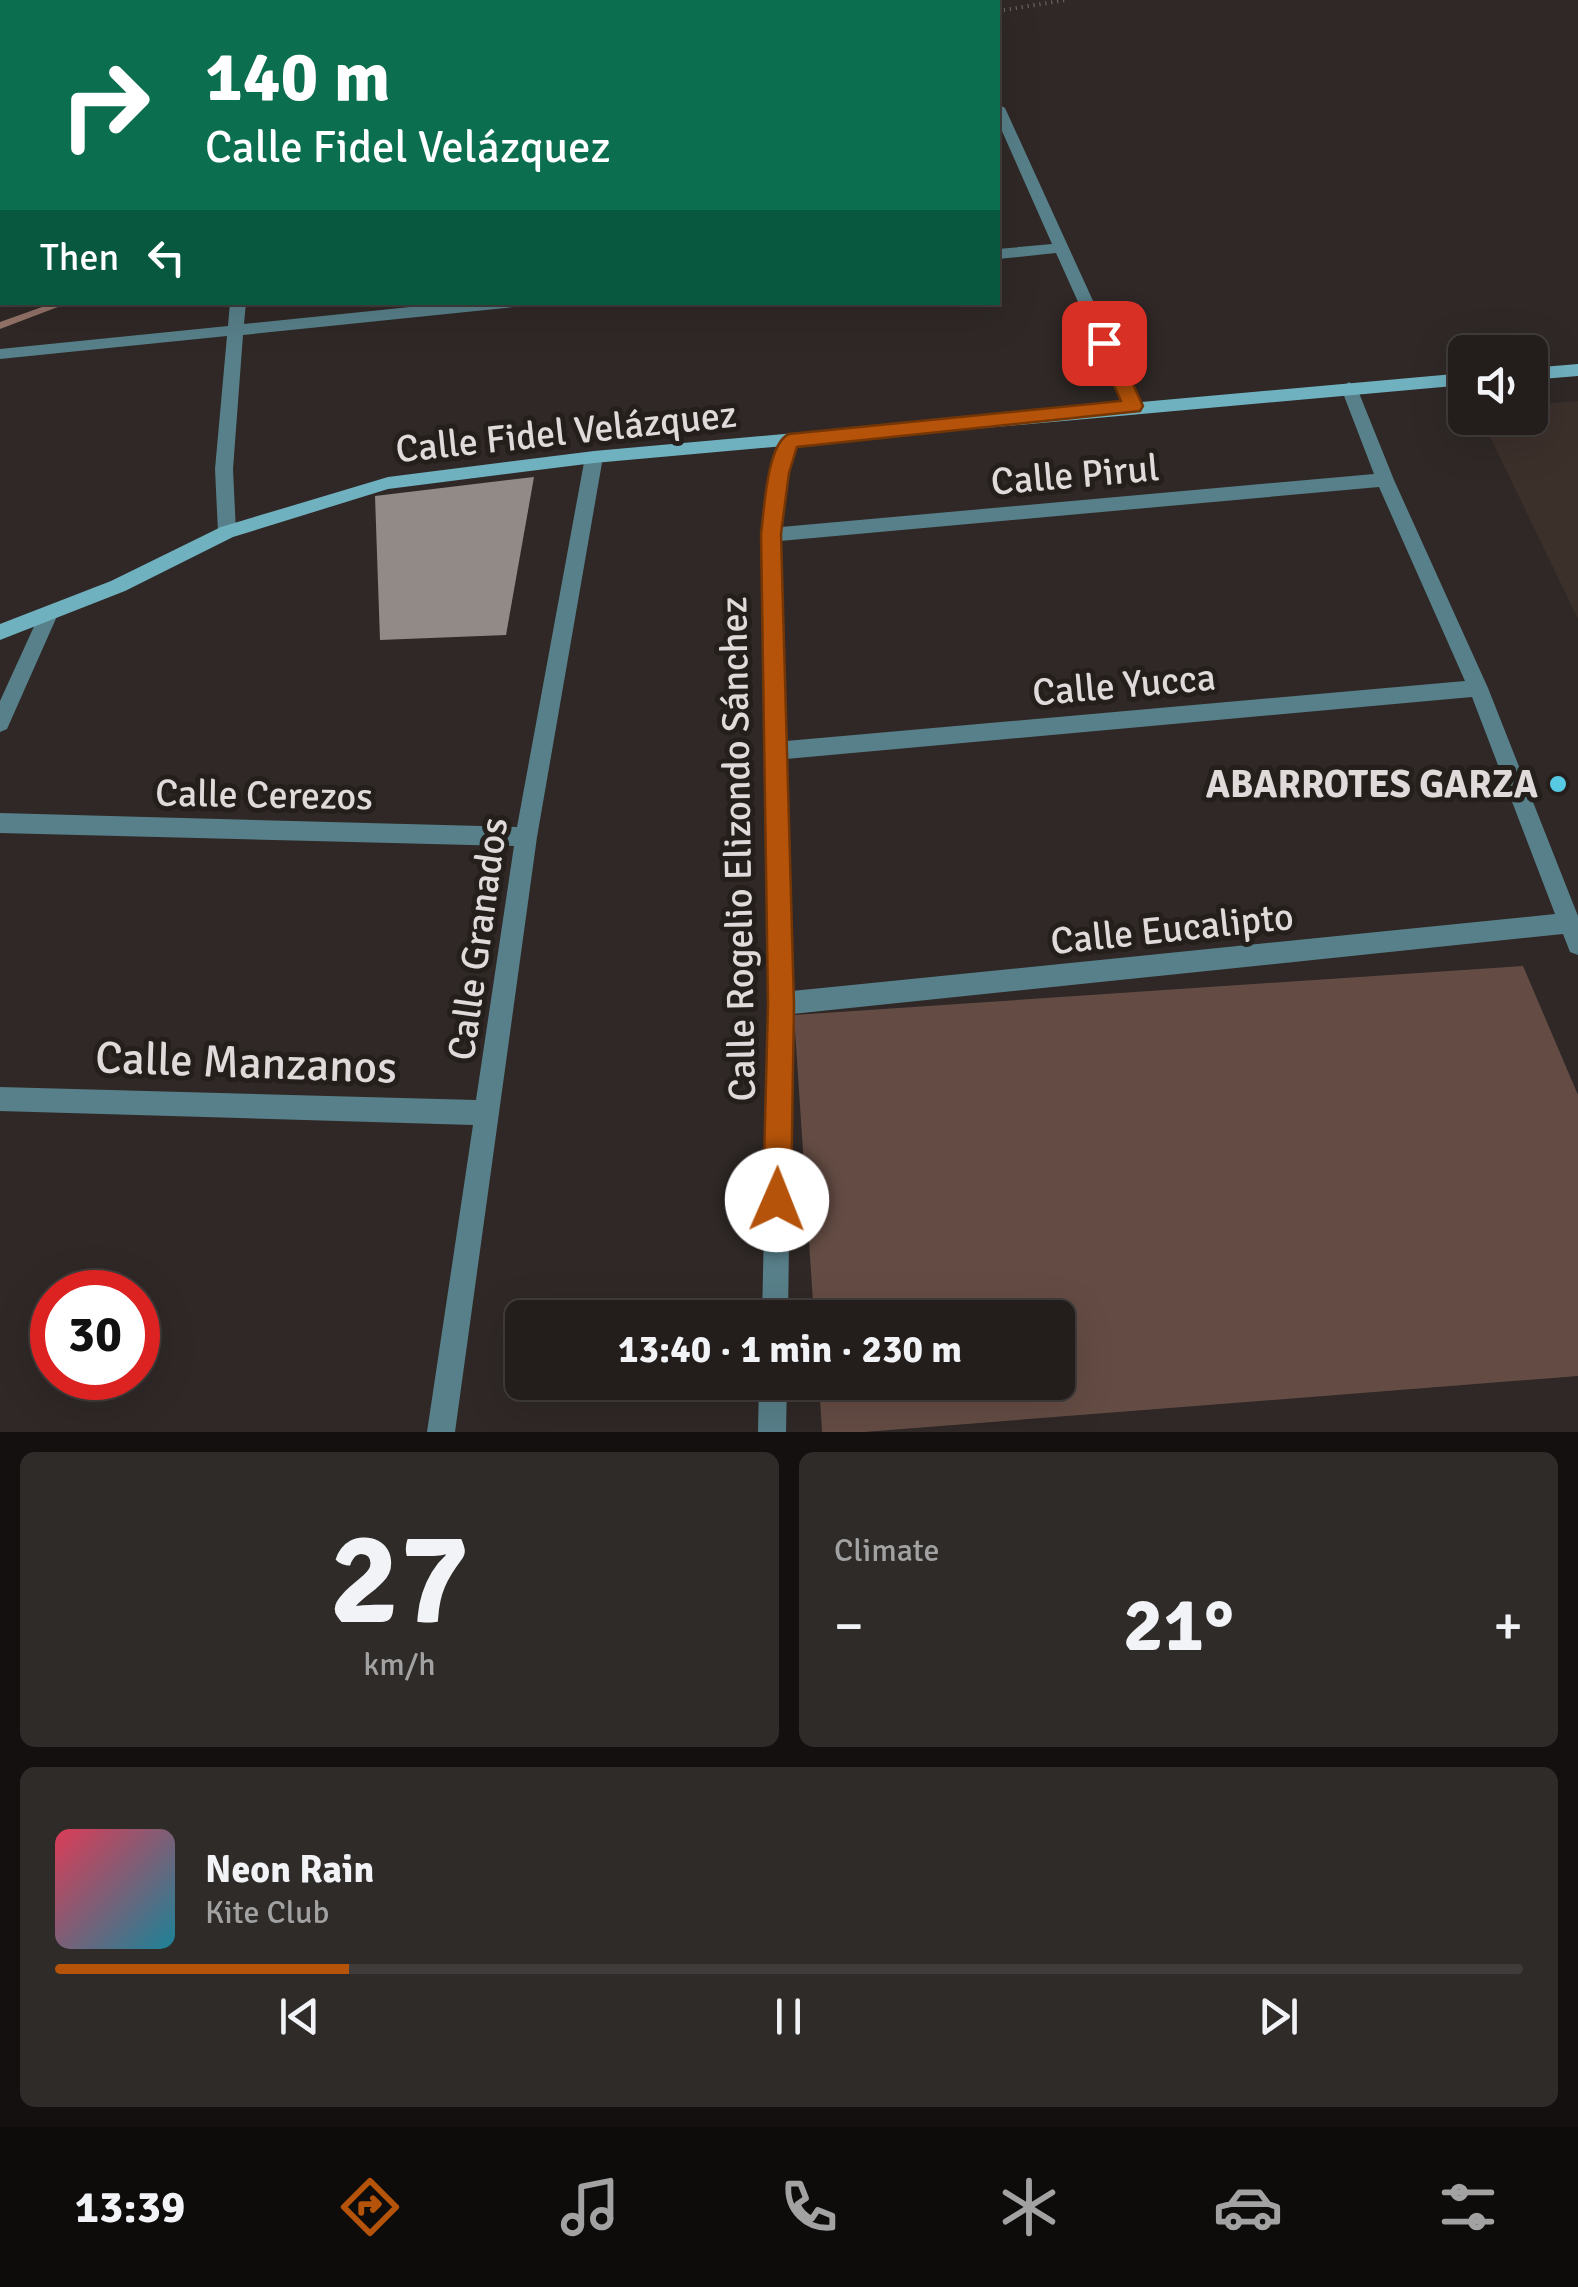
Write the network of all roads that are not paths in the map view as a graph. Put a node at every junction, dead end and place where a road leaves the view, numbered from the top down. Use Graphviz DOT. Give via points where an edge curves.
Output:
graph roads {
  1 [pos="1001,124"];
  2 [pos="1062,248"];
  3 [pos="1000,254"];
  4 [pos="237,305"];
  5 [pos="484,305"];
  6 [pos="233,330"];
  7 [pos="0,354"];
  8 [pos="1578,370"];
  9 [pos="1548,372"];
  10 [pos="1448,380"];
  11 [pos="1349,388"];
  12 [pos="1133,406"];
  13 [pos="789,441"];
  14 [pos="594,457"];
  15 [pos="1385,480"];
  16 [pos="227,532"];
  17 [pos="771,534"];
  18 [pos="49,614"];
  19 [pos="0,632"];
  20 [pos="1478,688"];
  21 [pos="0,723"];
  22 [pos="776,750"];
  23 [pos="0,824"];
  24 [pos="526,837"];
  25 [pos="1574,934"];
  26 [pos="781,1004"];
  27 [pos="0,1100"];
  28 [pos="489,1112"];
  29 [pos="774,1300"];
  30 [pos="773,1400"];
  31 [pos="441,1432"];
  32 [pos="772,1432"];
  1 -- 2 [label="street"];
  2 -- 3 [label="street"];
  2 -- 12 [label="street"];
  4 -- 6 [label="street"];
  5 -- 6 [label="street"];
  6 -- 7 [label="street"];
  6 -- 16 [label="street"];
  8 -- 9 [label="street"];
  10 -- 11 [label="street, Calle Fidel Velázquez"];
  11 -- 12 [label="street, Calle Fidel Velázquez"];
  11 -- 15 [label="street"];
  12 -- 13 [label="street, Calle Fidel Velázquez"];
  13 -- 14 [label="street, Calle Fidel Velázquez"];
  13 -- 17 [label="street, Calle Rogelio Elizondo Sánchez"];
  14 -- 16 [label="street, Calle Fidel Velázquez" via="388,483"];
  14 -- 24 [label="street, Calle Granados"];
  15 -- 17 [label="street, Calle Pirul"];
  15 -- 20 [label="street"];
  16 -- 18 [label="street, Calle Fidel Velázquez"];
  17 -- 22 [label="street, Calle Rogelio Elizondo Sánchez"];
  18 -- 19 [label="street, Calle Fidel Velázquez"];
  18 -- 21 [label="street"];
  20 -- 22 [label="street, Calle Yucca"];
  20 -- 25 [label="street"];
  22 -- 26 [label="street, Calle Rogelio Elizondo Sánchez"];
  23 -- 24 [label="street, Calle Cerezos"];
  24 -- 28 [label="street, Calle Granados"];
  25 -- 26 [label="street, Calle Eucalipto"];
  26 -- 29 [label="street, Calle Rogelio Elizondo Sánchez"];
  27 -- 28 [label="street, Calle Manzanos"];
  28 -- 31 [label="street, Calle Granados"];
  30 -- 32 [label="street"];
}
